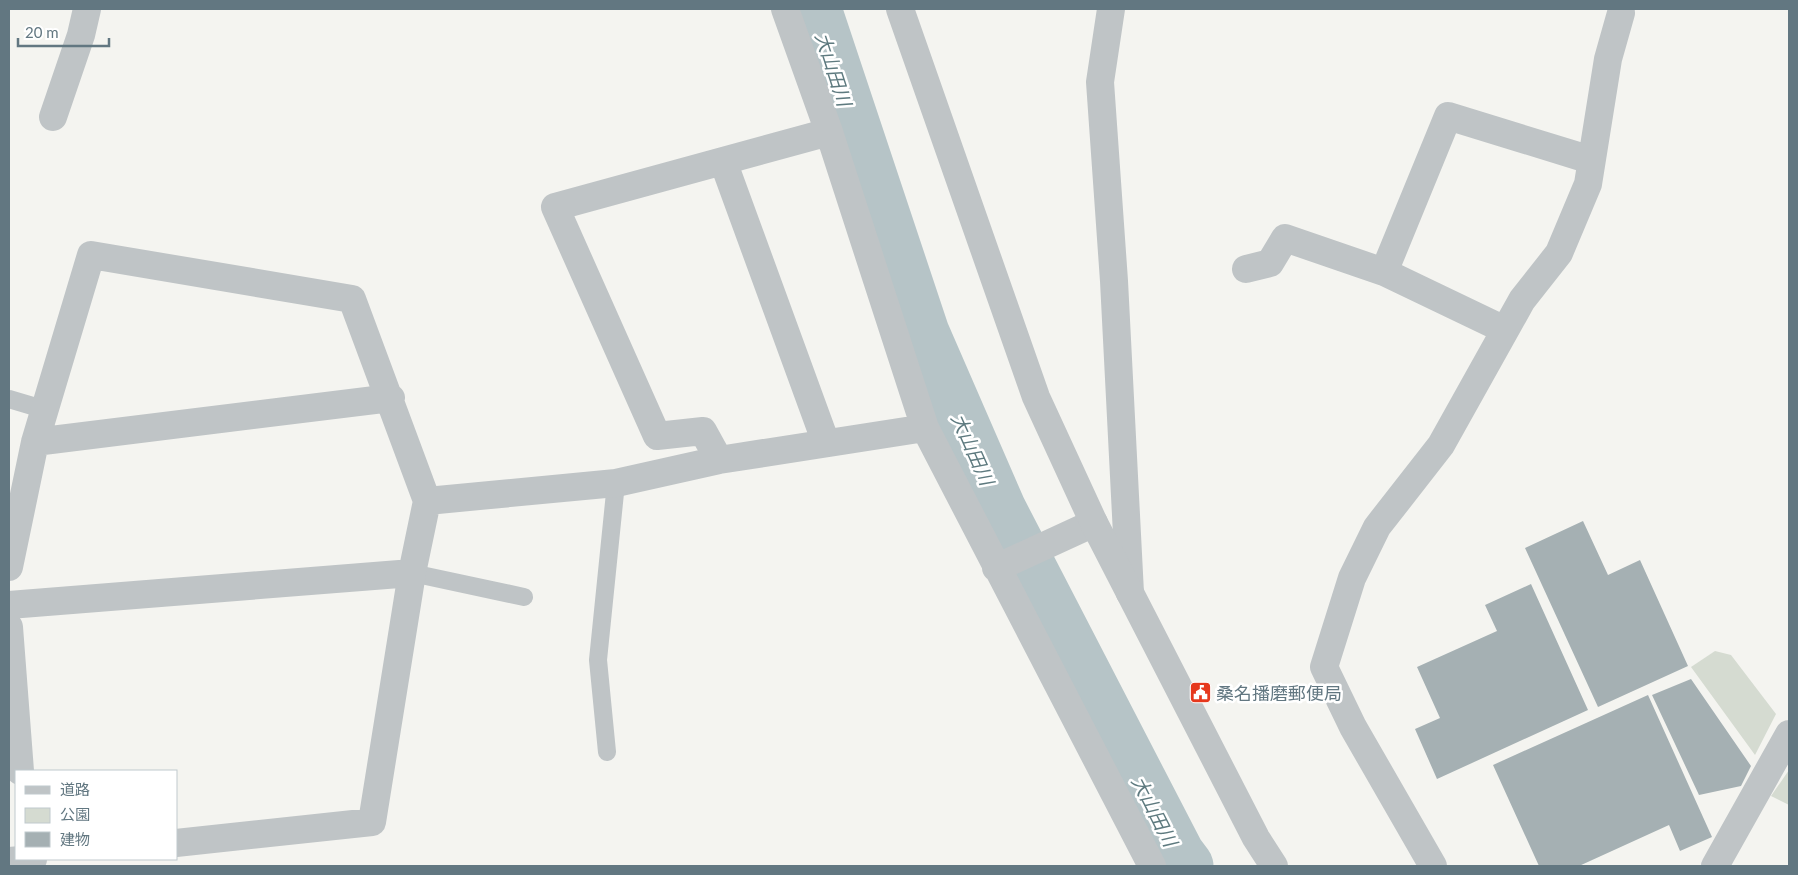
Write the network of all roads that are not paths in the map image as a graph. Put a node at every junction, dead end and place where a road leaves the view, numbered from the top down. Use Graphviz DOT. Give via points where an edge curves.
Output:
graph roads {
  1 [pos="87,9"];
  2 [pos="786,9"];
  3 [pos="900,9"];
  4 [pos="1111,9"];
  5 [pos="1621,14"];
  6 [pos="53,117"];
  7 [pos="829,132"];
  8 [pos="1590,160"];
  9 [pos="723,161"];
  10 [pos="1246,269"];
  11 [pos="1384,272"];
  12 [pos="1505,330"];
  13 [pos="391,398"];
  14 [pos="9,399"];
  15 [pos="46,410"];
  16 [pos="926,428"];
  17 [pos="34,442"];
  18 [pos="826,443"];
  19 [pos="719,460"];
  20 [pos="616,483"];
  21 [pos="428,501"];
  22 [pos="1085,528"];
  23 [pos="1002,565"];
  24 [pos="9,568"];
  25 [pos="412,573"];
  26 [pos="1130,593"];
  27 [pos="524,597"];
  28 [pos="9,605"];
  29 [pos="9,627"];
  30 [pos="1789,734"];
  31 [pos="607,752"];
  32 [pos="20,770"];
  33 [pos="178,843"];
  34 [pos="1142,863"];
  35 [pos="1274,866"];
  36 [pos="1433,866"];
  37 [pos="1715,866"];
  1 -- 6 [label="street"];
  2 -- 7 [label="street"];
  3 -- 22 [label="street"];
  4 -- 26 [label="street" via="1100,82"];
  5 -- 8 [label="street" via="1608,59"];
  7 -- 9 [label="street"];
  7 -- 16 [label="street"];
  8 -- 11 [label="street" via="1448,116"];
  8 -- 12 [label="street" via="1588,184 1559,253 1522,300"];
  9 -- 18 [label="street"];
  9 -- 19 [label="street" via="555,207 657,436 703,431"];
  10 -- 11 [label="street" via="1270,263 1285,238"];
  11 -- 12 [label="street"];
  12 -- 36 [label="street" via="1440,445 1377,527 1352,578 1324,667 1353,727"];
  13 -- 15 [label="street" via="352,299 91,255"];
  13 -- 17 [label="street"];
  13 -- 21 [label="street"];
  14 -- 15 [label="lane"];
  15 -- 17 [label="street"];
  16 -- 18 [label="street"];
  16 -- 23 [label="street"];
  17 -- 24 [label="street"];
  18 -- 19 [label="street"];
  19 -- 20 [label="street"];
  20 -- 21 [label="street"];
  20 -- 31 [label="lane" via="598,660"];
  21 -- 25 [label="street"];
  22 -- 23 [label="street"];
  22 -- 26 [label="street"];
  23 -- 34 [label="street"];
  25 -- 27 [label="lane"];
  25 -- 28 [label="street"];
  25 -- 33 [label="street" via="372,822"];
  26 -- 35 [label="street" via="1256,838"];
  29 -- 32 [label="street"];
  30 -- 37 [label="street"];
}
